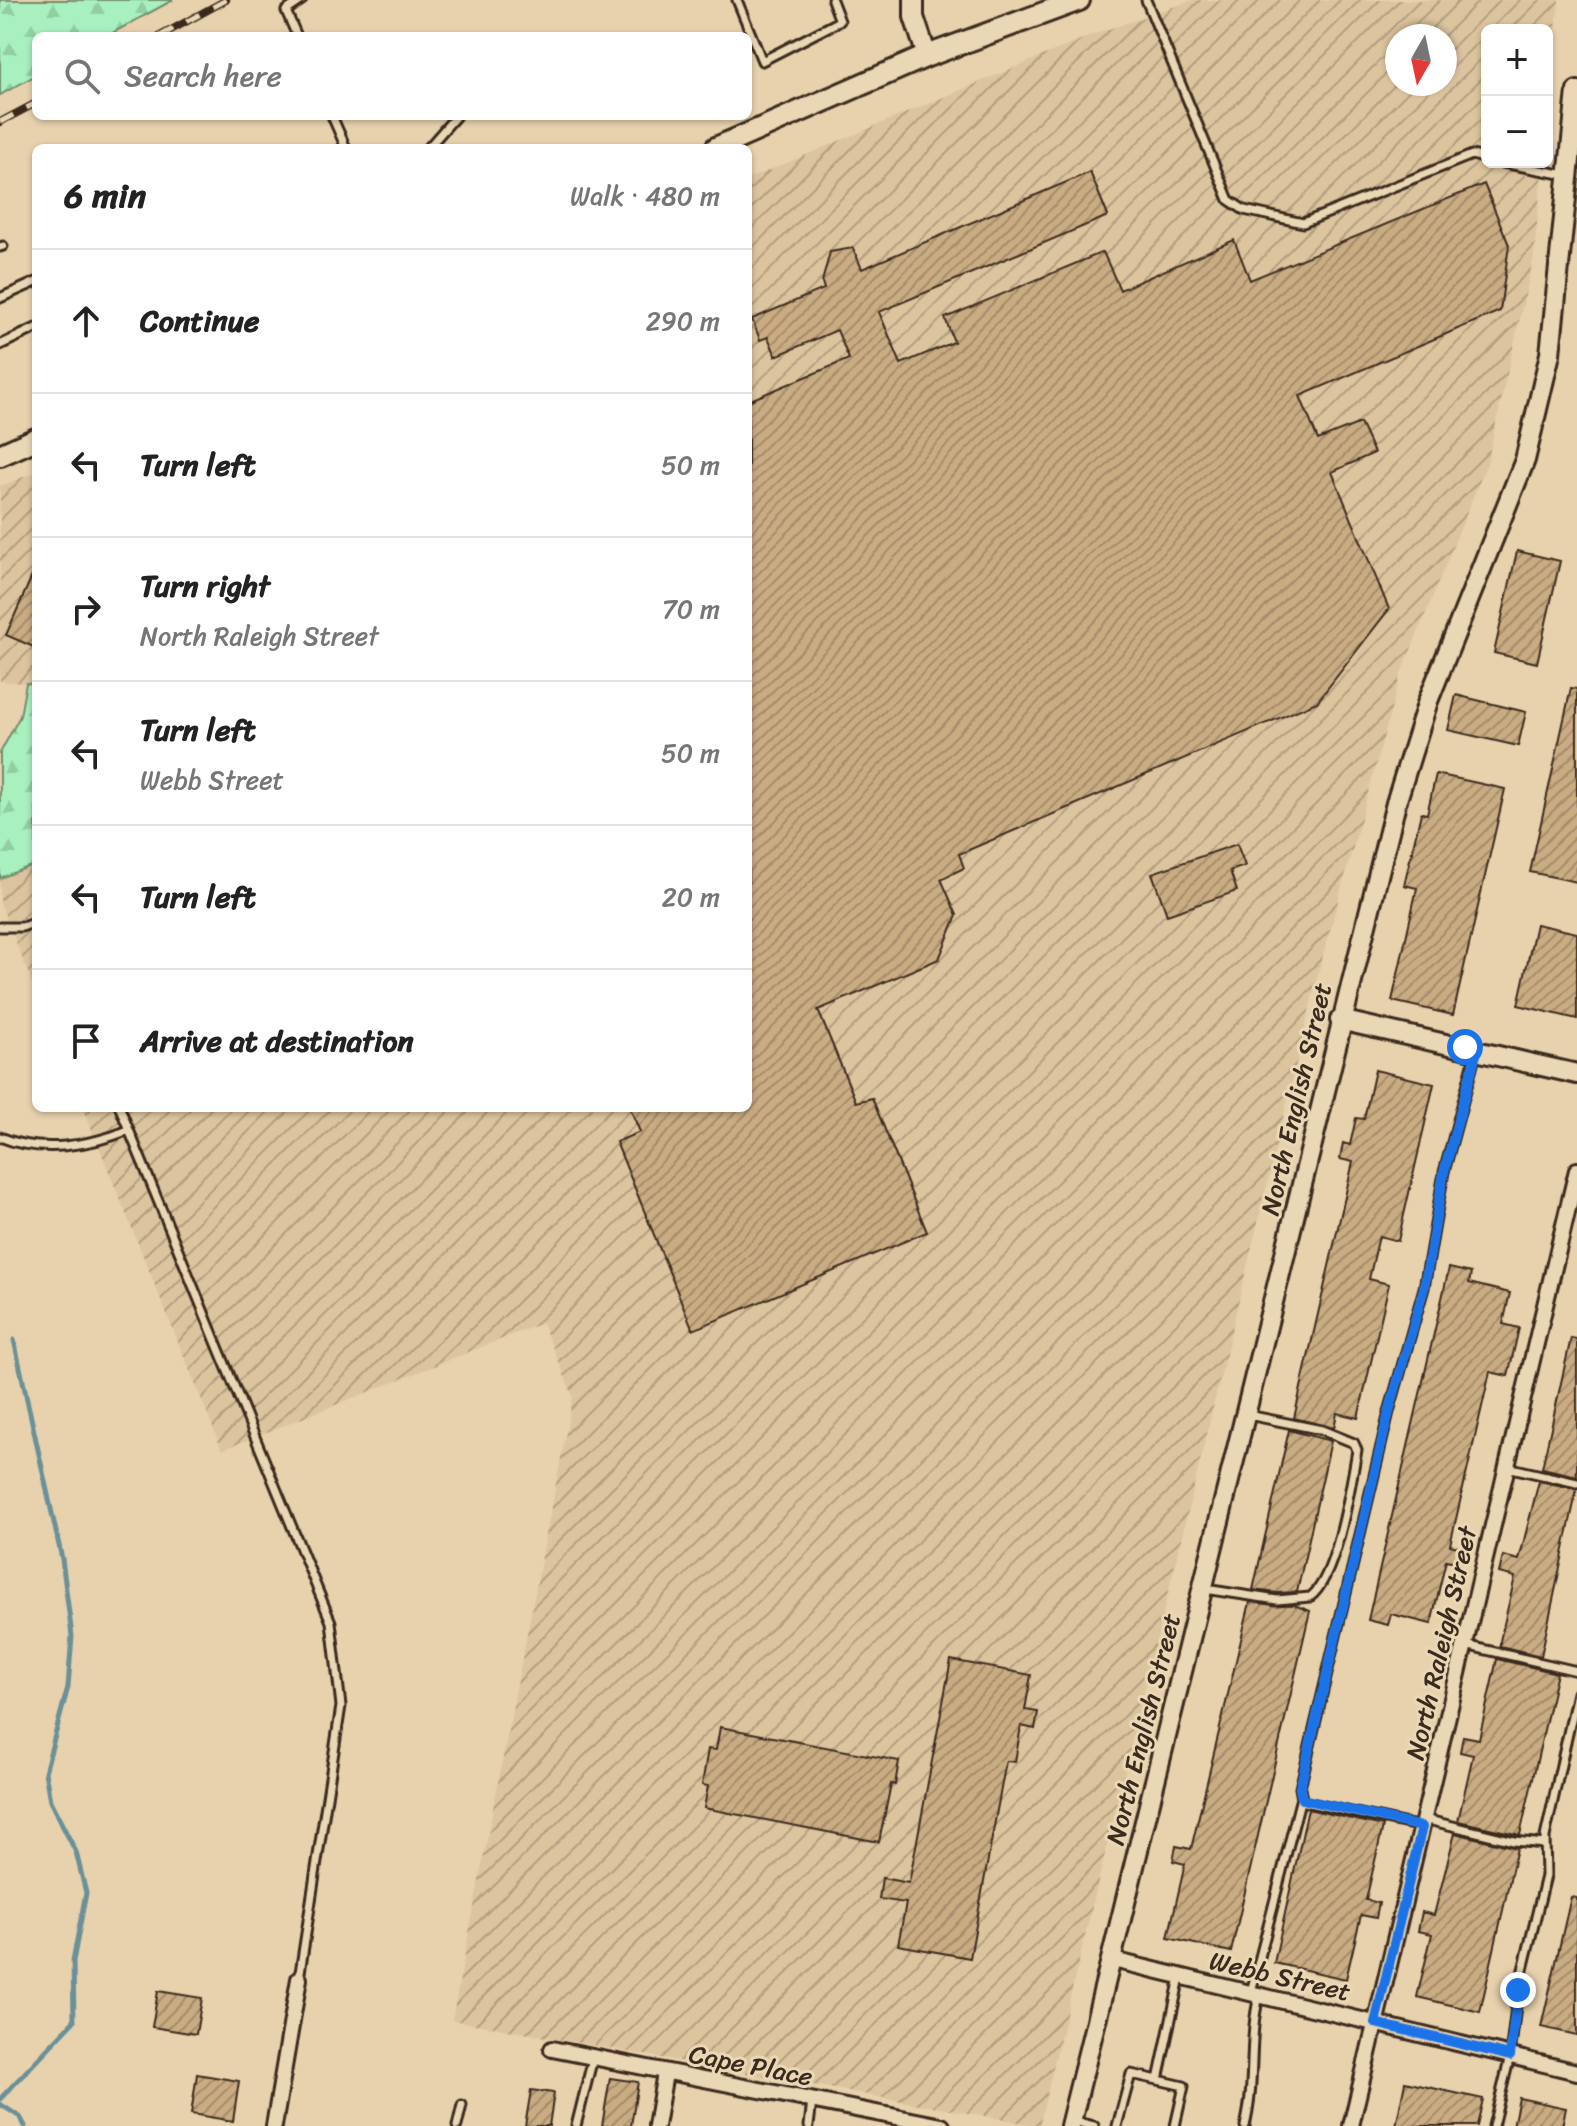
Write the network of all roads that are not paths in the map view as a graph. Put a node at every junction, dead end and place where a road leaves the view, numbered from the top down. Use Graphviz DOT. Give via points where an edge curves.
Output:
graph roads {
  1 [pos="302,0"];
  2 [pos="737,0"];
  3 [pos="832,0"];
  4 [pos="914,0"];
  5 [pos="1079,0"];
  6 [pos="1146,0"];
  7 [pos="295,32"];
  8 [pos="750,32"];
  9 [pos="752,37"];
  10 [pos="927,56"];
  11 [pos="1577,91"];
  12 [pos="334,120"];
  13 [pos="452,120"];
  14 [pos="344,144"];
  15 [pos="432,144"];
  16 [pos="725,144"];
  17 [pos="1481,157"];
  18 [pos="1527,168"];
  19 [pos="1568,176"];
  20 [pos="32,284"];
  21 [pos="0,298"];
  22 [pos="32,330"];
  23 [pos="0,345"];
  24 [pos="32,441"];
  25 [pos="0,455"];
  26 [pos="32,923"];
  27 [pos="0,927"];
  28 [pos="1340,1020"];
  29 [pos="1477,1051"];
  30 [pos="1577,1074"];
  31 [pos="122,1112"];
  32 [pos="129,1130"];
  33 [pos="0,1137"];
  34 [pos="1577,1170"];
  35 [pos="1248,1415"];
  36 [pos="1507,1467"];
  37 [pos="1577,1483"];
  38 [pos="1205,1589"];
  39 [pos="1465,1645"];
  40 [pos="1577,1671"];
  41 [pos="1577,1693"];
  42 [pos="1302,1799"];
  43 [pos="1423,1823"];
  44 [pos="1545,1844"];
  45 [pos="1113,1960"];
  46 [pos="1180,1977"];
  47 [pos="299,1979"];
  48 [pos="1255,1996"];
  49 [pos="1375,2023"];
  50 [pos="552,2049"];
  51 [pos="1510,2056"];
  52 [pos="593,2058"];
  53 [pos="1577,2072"];
  54 [pos="665,2073"];
  55 [pos="1158,2080"];
  56 [pos="812,2101"];
  57 [pos="462,2105"];
  58 [pos="1070,2123"];
  59 [pos="934,2125"];
  60 [pos="274,2126"];
  61 [pos="457,2126"];
  62 [pos="576,2126"];
  63 [pos="656,2126"];
  64 [pos="809,2126"];
  65 [pos="1094,2126"];
  66 [pos="1117,2126"];
  67 [pos="1175,2126"];
  68 [pos="1245,2126"];
  69 [pos="1351,2126"];
  70 [pos="1493,2126"];
  1 -- 7 [label="lane" via="286,11"];
  2 -- 8 [label="lane"];
  3 -- 9 [label="lane" via="840,21 762,61"];
  4 -- 10 [label="street"];
  5 -- 10 [label="main road"];
  6 -- 17 [label="lane" via="1229,200 1244,210 1303,223 1472,155"];
  10 -- 16 [label="main road"];
  11 -- 19 [label="street, North English Street"];
  12 -- 14 [label="lane"];
  13 -- 15 [label="lane"];
  18 -- 19 [label="lane"];
  19 -- 28 [label="street, North English Street" via="1550,354 1525,460 1428,701"];
  20 -- 21 [label="lane"];
  22 -- 23 [label="lane"];
  24 -- 25 [label="main road"];
  26 -- 27 [label="lane"];
  28 -- 29 [label="street"];
  28 -- 35 [label="street, North English Street"];
  29 -- 30 [label="street"];
  29 -- 42 [label="lane" via="1444,1172 1424,1288 1316,1710"];
  31 -- 32 [label="lane"];
  32 -- 33 [label="lane" via="104,1140 45,1147"];
  32 -- 47 [label="lane" via="324,1598 334,1636 341,1706"];
  34 -- 36 [label="street, North Raleigh Street"];
  35 -- 38 [label="street, North English Street"];
  35 -- 38 [label="lane" via="1322,1430 1354,1443 1357,1450 1338,1535 1325,1579 1310,1597 1277,1600"];
  36 -- 37 [label="lane"];
  36 -- 39 [label="street, North Raleigh Street"];
  38 -- 45 [label="street, North English Street"];
  39 -- 40 [label="lane"];
  39 -- 43 [label="street, North Raleigh Street"];
  41 -- 44 [label="lane"];
  42 -- 43 [label="lane"];
  42 -- 48 [label="lane"];
  43 -- 44 [label="lane"];
  43 -- 49 [label="street, North Raleigh Street"];
  44 -- 51 [label="lane" via="1546,1876 1518,1990"];
  45 -- 46 [label="street, Webb Street"];
  45 -- 58 [label="street, North English Street"];
  46 -- 48 [label="street, Webb Street"];
  46 -- 55 [label="lane"];
  47 -- 60 [label="street"];
  48 -- 49 [label="street, Webb Street"];
  48 -- 68 [label="lane" via="1254,2091"];
  49 -- 51 [label="street, Webb Street"];
  49 -- 69 [label="street, North Raleigh Street"];
  50 -- 52 [label="street, Cape Place"];
  51 -- 53 [label="street, Webb Street"];
  51 -- 70 [label="lane"];
  52 -- 54 [label="street, Cape Place"];
  52 -- 62 [label="lane"];
  54 -- 56 [label="street, Cape Place"];
  54 -- 63 [label="street"];
  55 -- 66 [label="lane" via="1131,2074"];
  55 -- 67 [label="lane" via="1184,2086"];
  56 -- 59 [label="street, Cape Place"];
  56 -- 64 [label="lane"];
  57 -- 61 [label="lane"];
  58 -- 65 [label="lane"];
}
